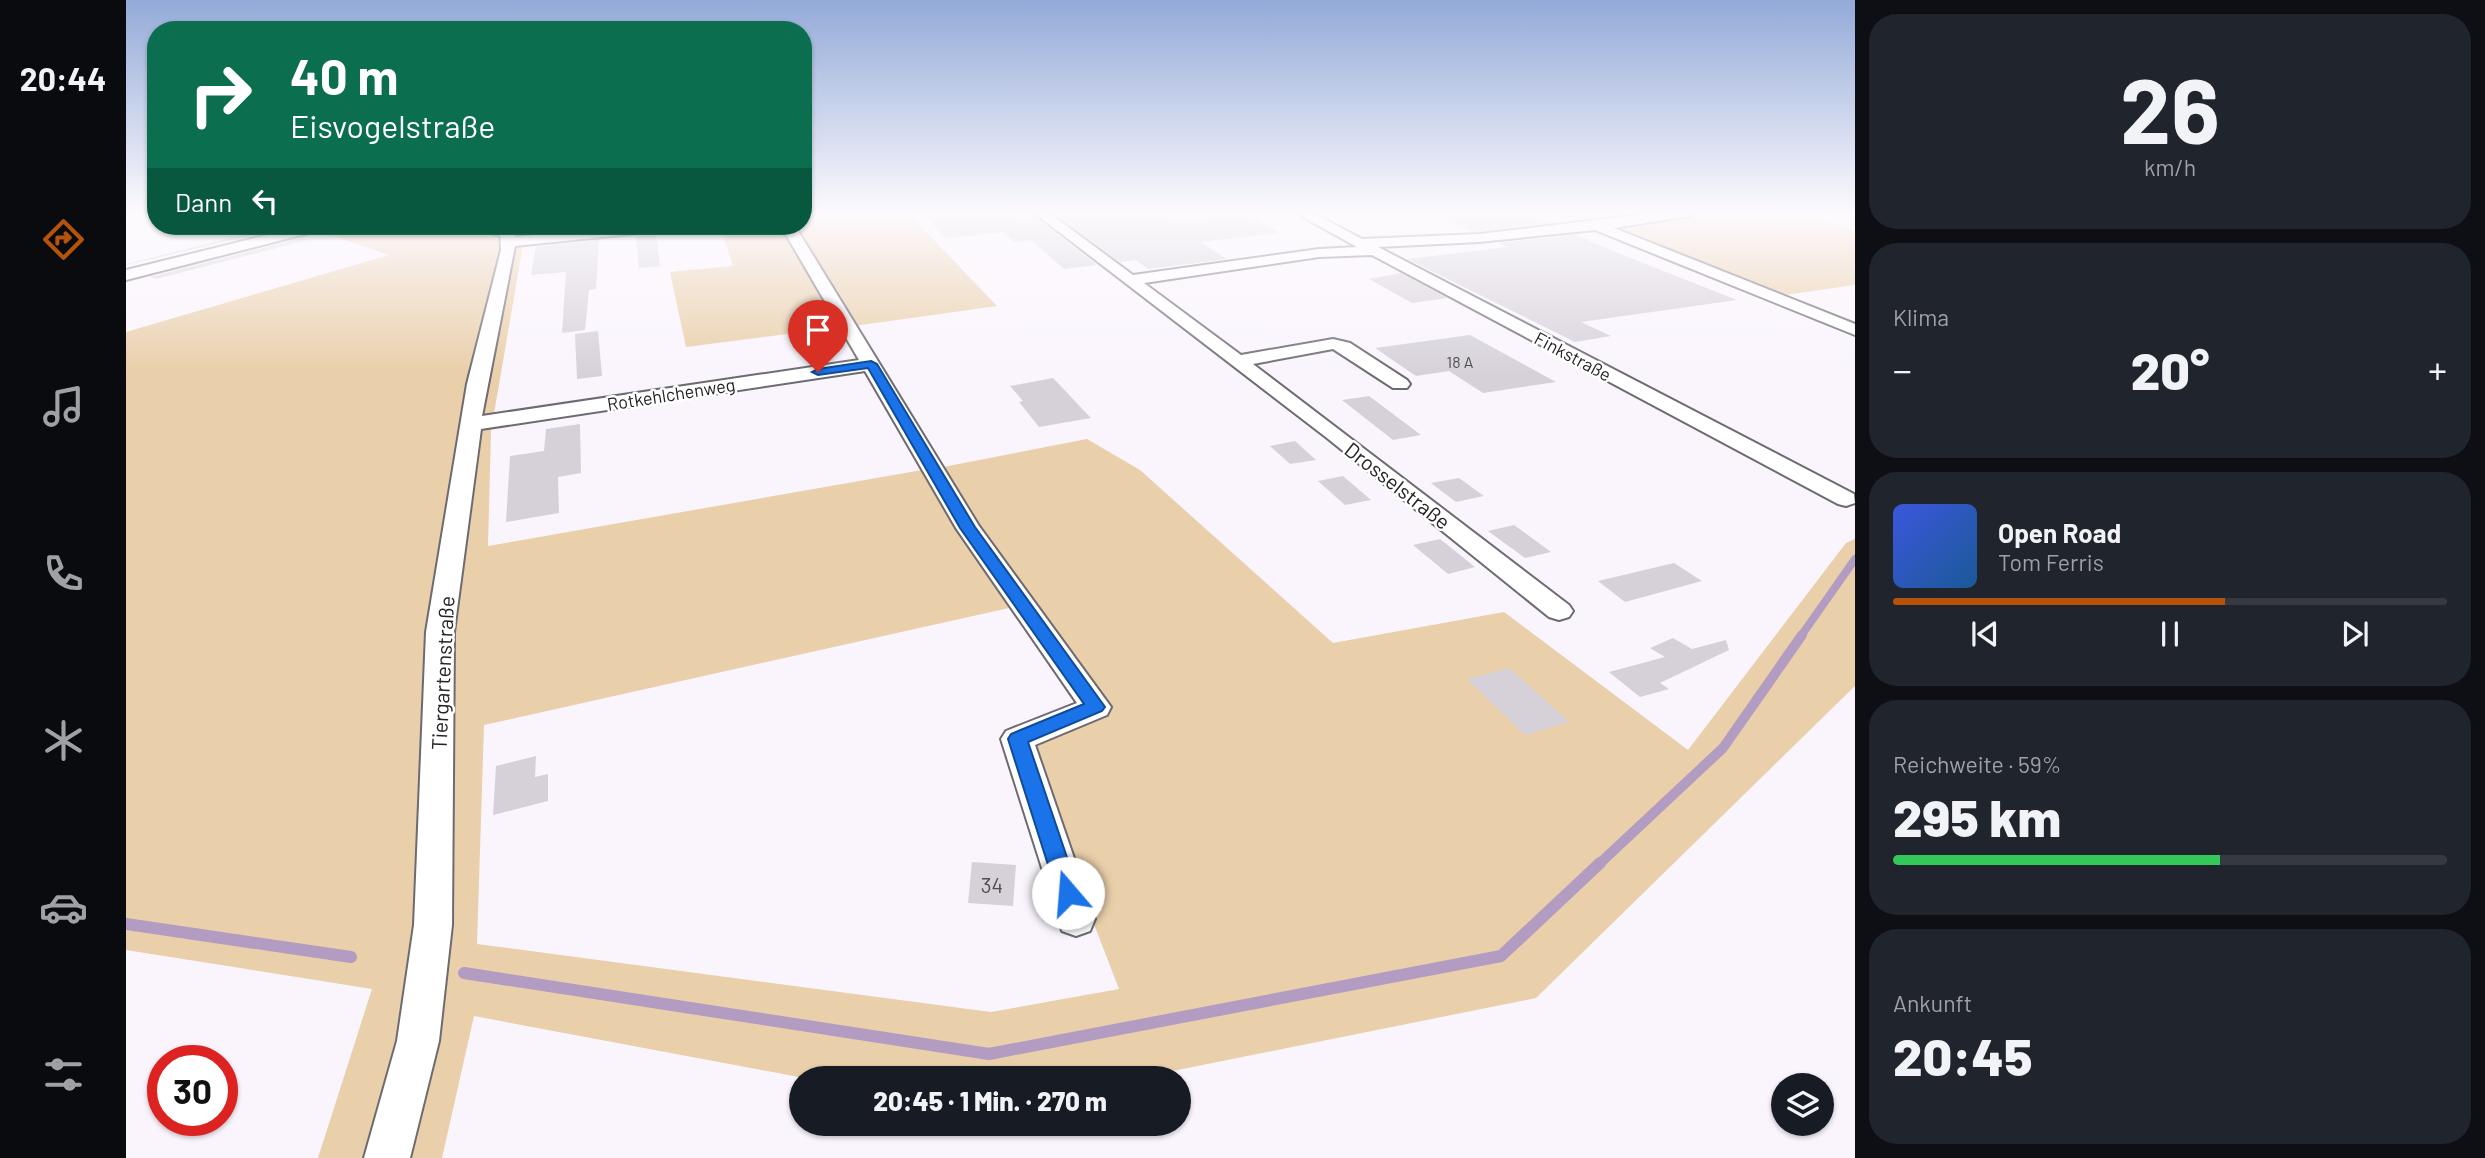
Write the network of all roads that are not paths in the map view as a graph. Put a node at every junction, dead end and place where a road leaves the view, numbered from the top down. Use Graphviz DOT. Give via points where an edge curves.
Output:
graph roads {
  1 [pos="161,266"];
  2 [pos="504,266"];
  3 [pos="812,266"];
  4 [pos="1111,266"];
  5 [pos="1227,266"];
  6 [pos="1402,266"];
  7 [pos="1696,266"];
  8 [pos="126,275"];
  9 [pos="1129,280"];
  10 [pos="1855,330"];
  11 [pos="1236,361"];
  12 [pos="871,364"];
  13 [pos="1400,384"];
  14 [pos="471,424"];
  15 [pos="1846,499"];
  16 [pos="1559,611"];
  17 [pos="1076,919"];
  18 [pos="387,1158"];
  1 -- 8 [label="street"];
  2 -- 14 [label="street, Tiergartenstraße"];
  3 -- 12 [label="street"];
  4 -- 9 [label="street, Drosselstraße"];
  5 -- 9 [label="street"];
  6 -- 15 [label="street, Finkstraße"];
  7 -- 10 [label="street"];
  9 -- 11 [label="street, Drosselstraße"];
  11 -- 13 [label="street" via="1333,344"];
  11 -- 16 [label="street, Drosselstraße"];
  12 -- 14 [label="street, Rotkehlchenweg"];
  12 -- 17 [label="street" via="968,528 1096,707 1017,739"];
  14 -- 18 [label="street, Tiergartenstraße" via="440,632 433,925 418,1041"];
}
